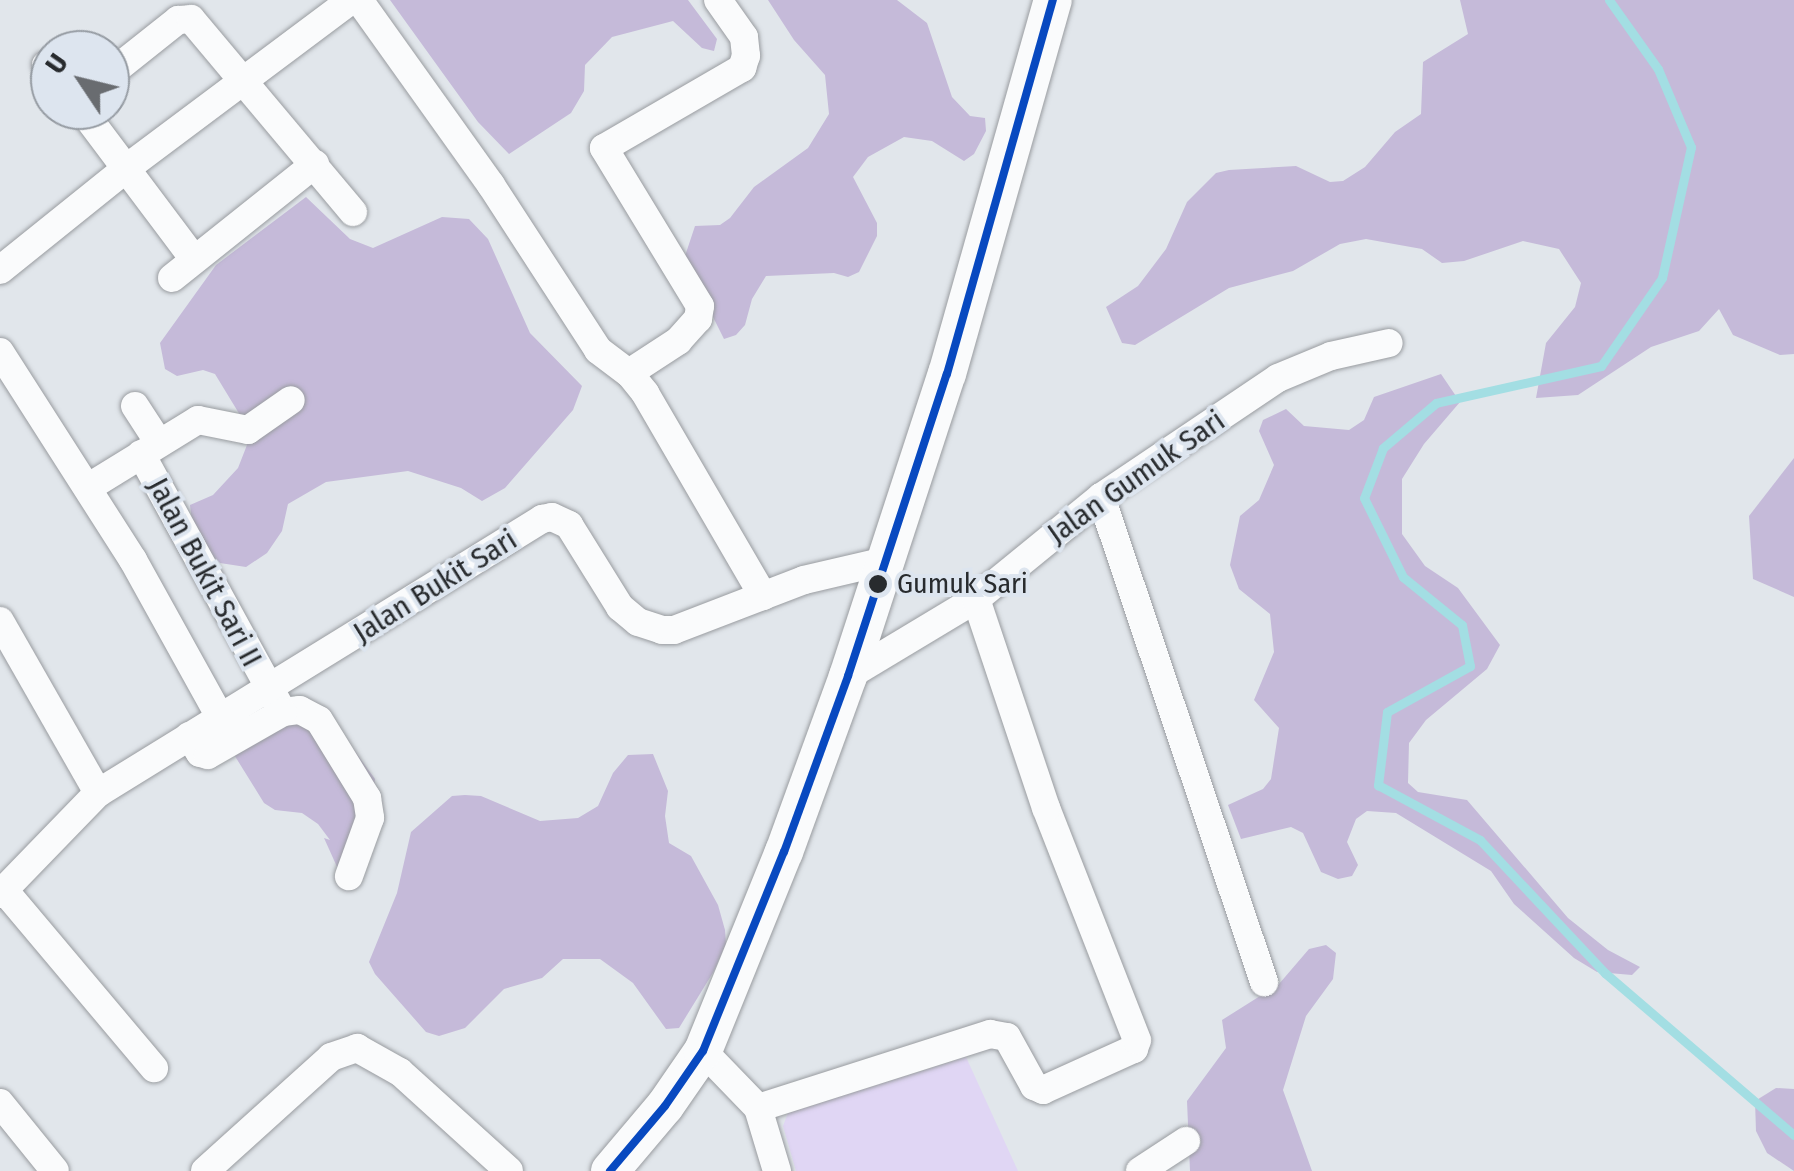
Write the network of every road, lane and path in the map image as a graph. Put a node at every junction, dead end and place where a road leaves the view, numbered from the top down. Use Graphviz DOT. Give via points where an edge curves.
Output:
graph roads {
  1 [pos="351,0"];
  2 [pos="360,0"];
  3 [pos="718,0"];
  4 [pos="1053,0"];
  5 [pos="130,58"];
  6 [pos="245,79"];
  7 [pos="98,130"];
  8 [pos="315,164"];
  9 [pos="128,166"];
  10 [pos="352,212"];
  11 [pos="194,259"];
  12 [pos="0,270"];
  13 [pos="172,278"];
  14 [pos="1390,343"];
  15 [pos="0,352"];
  16 [pos="629,373"];
  17 [pos="291,400"];
  18 [pos="135,406"];
  19 [pos="150,448"];
  20 [pos="89,487"];
  21 [pos="1101,498"];
  22 [pos="885,562"];
  23 [pos="763,596"];
  24 [pos="976,598"];
  25 [pos="0,621"];
  26 [pos="848,676"];
  27 [pos="276,701"];
  28 [pos="221,719"];
  29 [pos="189,736"];
  30 [pos="98,793"];
  31 [pos="348,876"];
  32 [pos="2,892"];
  33 [pos="1264,982"];
  34 [pos="703,1051"];
  35 [pos="154,1068"];
  36 [pos="0,1103"];
  37 [pos="758,1108"];
  38 [pos="1186,1141"];
  39 [pos="55,1171"];
  40 [pos="205,1171"];
  41 [pos="509,1171"];
  42 [pos="610,1171"];
  43 [pos="778,1171"];
  44 [pos="1140,1171"];
  1 -- 6 [label="street"];
  2 -- 16 [label="street" via="598,350"];
  3 -- 16 [label="street" via="744,37 742,68 604,148 700,306 698,319 678,341"];
  4 -- 22 [label="main road" via="998,205"];
  5 -- 6 [label="street" via="178,20 191,19"];
  6 -- 8 [label="street"];
  6 -- 9 [label="street"];
  7 -- 9 [label="street"];
  8 -- 10 [label="street"];
  8 -- 11 [label="street"];
  9 -- 11 [label="street"];
  9 -- 12 [label="street"];
  11 -- 13 [label="street"];
  14 -- 21 [label="street, Jalan Gumuk Sari" via="1294,370"];
  15 -- 20 [label="street"];
  16 -- 23 [label="street"];
  17 -- 19 [label="street" via="248,430 198,420"];
  18 -- 19 [label="street, Jalan Bukit Sari II"];
  19 -- 20 [label="street"];
  19 -- 27 [label="street, Jalan Bukit Sari II"];
  20 -- 28 [label="street"];
  21 -- 24 [label="street, Jalan Gumuk Sari"];
  21 -- 33 [label="street"];
  22 -- 23 [label="street, Jalan Bukit Sari" via="845,567"];
  22 -- 26 [label="main road"];
  23 -- 27 [label="street, Jalan Bukit Sari" via="674,630 650,627 620,607 570,525 552,517 490,549"];
  24 -- 26 [label="street, Jalan Gumuk Sari"];
  24 -- 37 [label="street" via="1046,808 1137,1040 1134,1049 1043,1090 1034,1086 1007,1037 990,1034"];
  25 -- 30 [label="street"];
  26 -- 34 [label="main road"];
  27 -- 28 [label="street, Jalan Bukit Sari"];
  27 -- 29 [label="street" via="208,755"];
  27 -- 31 [label="street" via="319,720 367,798 370,818"];
  28 -- 29 [label="street, Jalan Bukit Sari"];
  29 -- 30 [label="street, Jalan Bukit Sari"];
  30 -- 32 [label="street, Jalan Bukit Sari"];
  32 -- 35 [label="street"];
  34 -- 37 [label="street"];
  34 -- 42 [label="main road"];
  36 -- 39 [label="street"];
  37 -- 43 [label="street"];
  38 -- 44 [label="street"];
  40 -- 41 [label="street" via="331,1057 357,1048 400,1072"];
}
